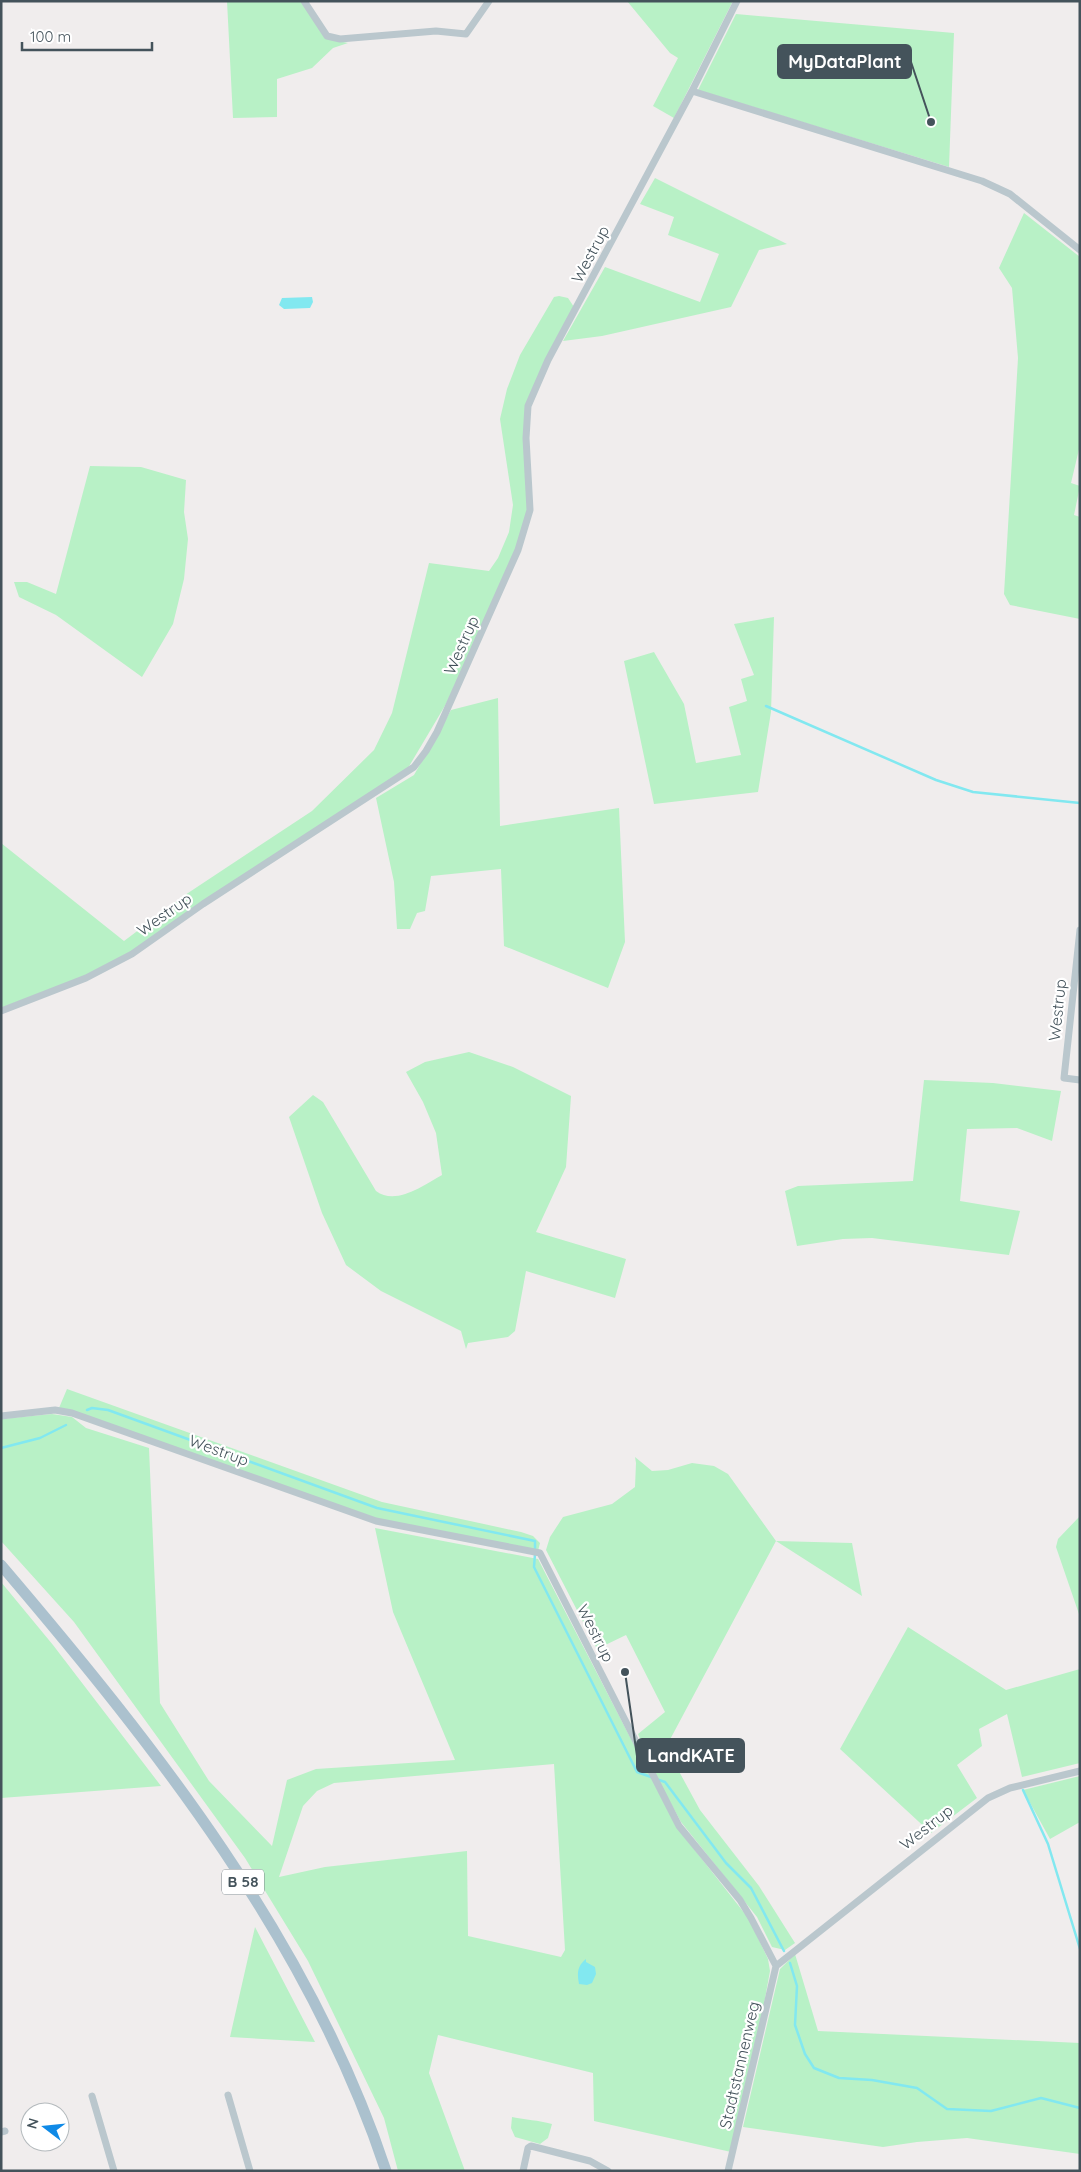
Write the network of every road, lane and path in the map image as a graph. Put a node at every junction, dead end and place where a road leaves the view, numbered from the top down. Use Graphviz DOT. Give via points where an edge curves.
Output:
graph roads {
  1 [pos="304,1"];
  2 [pos="489,1"];
  3 [pos="737,1"];
  4 [pos="692,91"];
  5 [pos="1080,250"];
  6 [pos="1080,930"];
  7 [pos="1,1011"];
  8 [pos="1080,1080"];
  9 [pos="1,1416"];
  10 [pos="1,1565"];
  11 [pos="1080,1771"];
  12 [pos="776,1966"];
  13 [pos="228,2095"];
  14 [pos="92,2096"];
  15 [pos="114,2171"];
  16 [pos="250,2171"];
  17 [pos="386,2171"];
  18 [pos="523,2171"];
  19 [pos="608,2171"];
  20 [pos="728,2171"];
  1 -- 2 [label="street" via="327,36 340,39 436,31 466,34"];
  3 -- 4 [label="street, Westrup"];
  4 -- 5 [label="street" via="982,181 1010,194"];
  4 -- 7 [label="street, Westrup" via="548,360 528,406 526,438 530,510 518,550 438,732 414,767 132,954 86,978"];
  6 -- 8 [label="street, Westrup" via="1064,1078"];
  9 -- 12 [label="street, Westrup" via="55,1410 72,1413 376,1521 540,1553 679,1826 740,1900"];
  10 -- 17 [label="main road, B 58" via="140,1734 261,1909 327,2029 362,2106"];
  11 -- 12 [label="street, Westrup" via="1010,1788 988,1798"];
  12 -- 20 [label="street, Stadtstannenweg"];
  13 -- 16 [label="street"];
  14 -- 15 [label="street"];
  18 -- 19 [label="street" via="531,2146 590,2161"];
}
